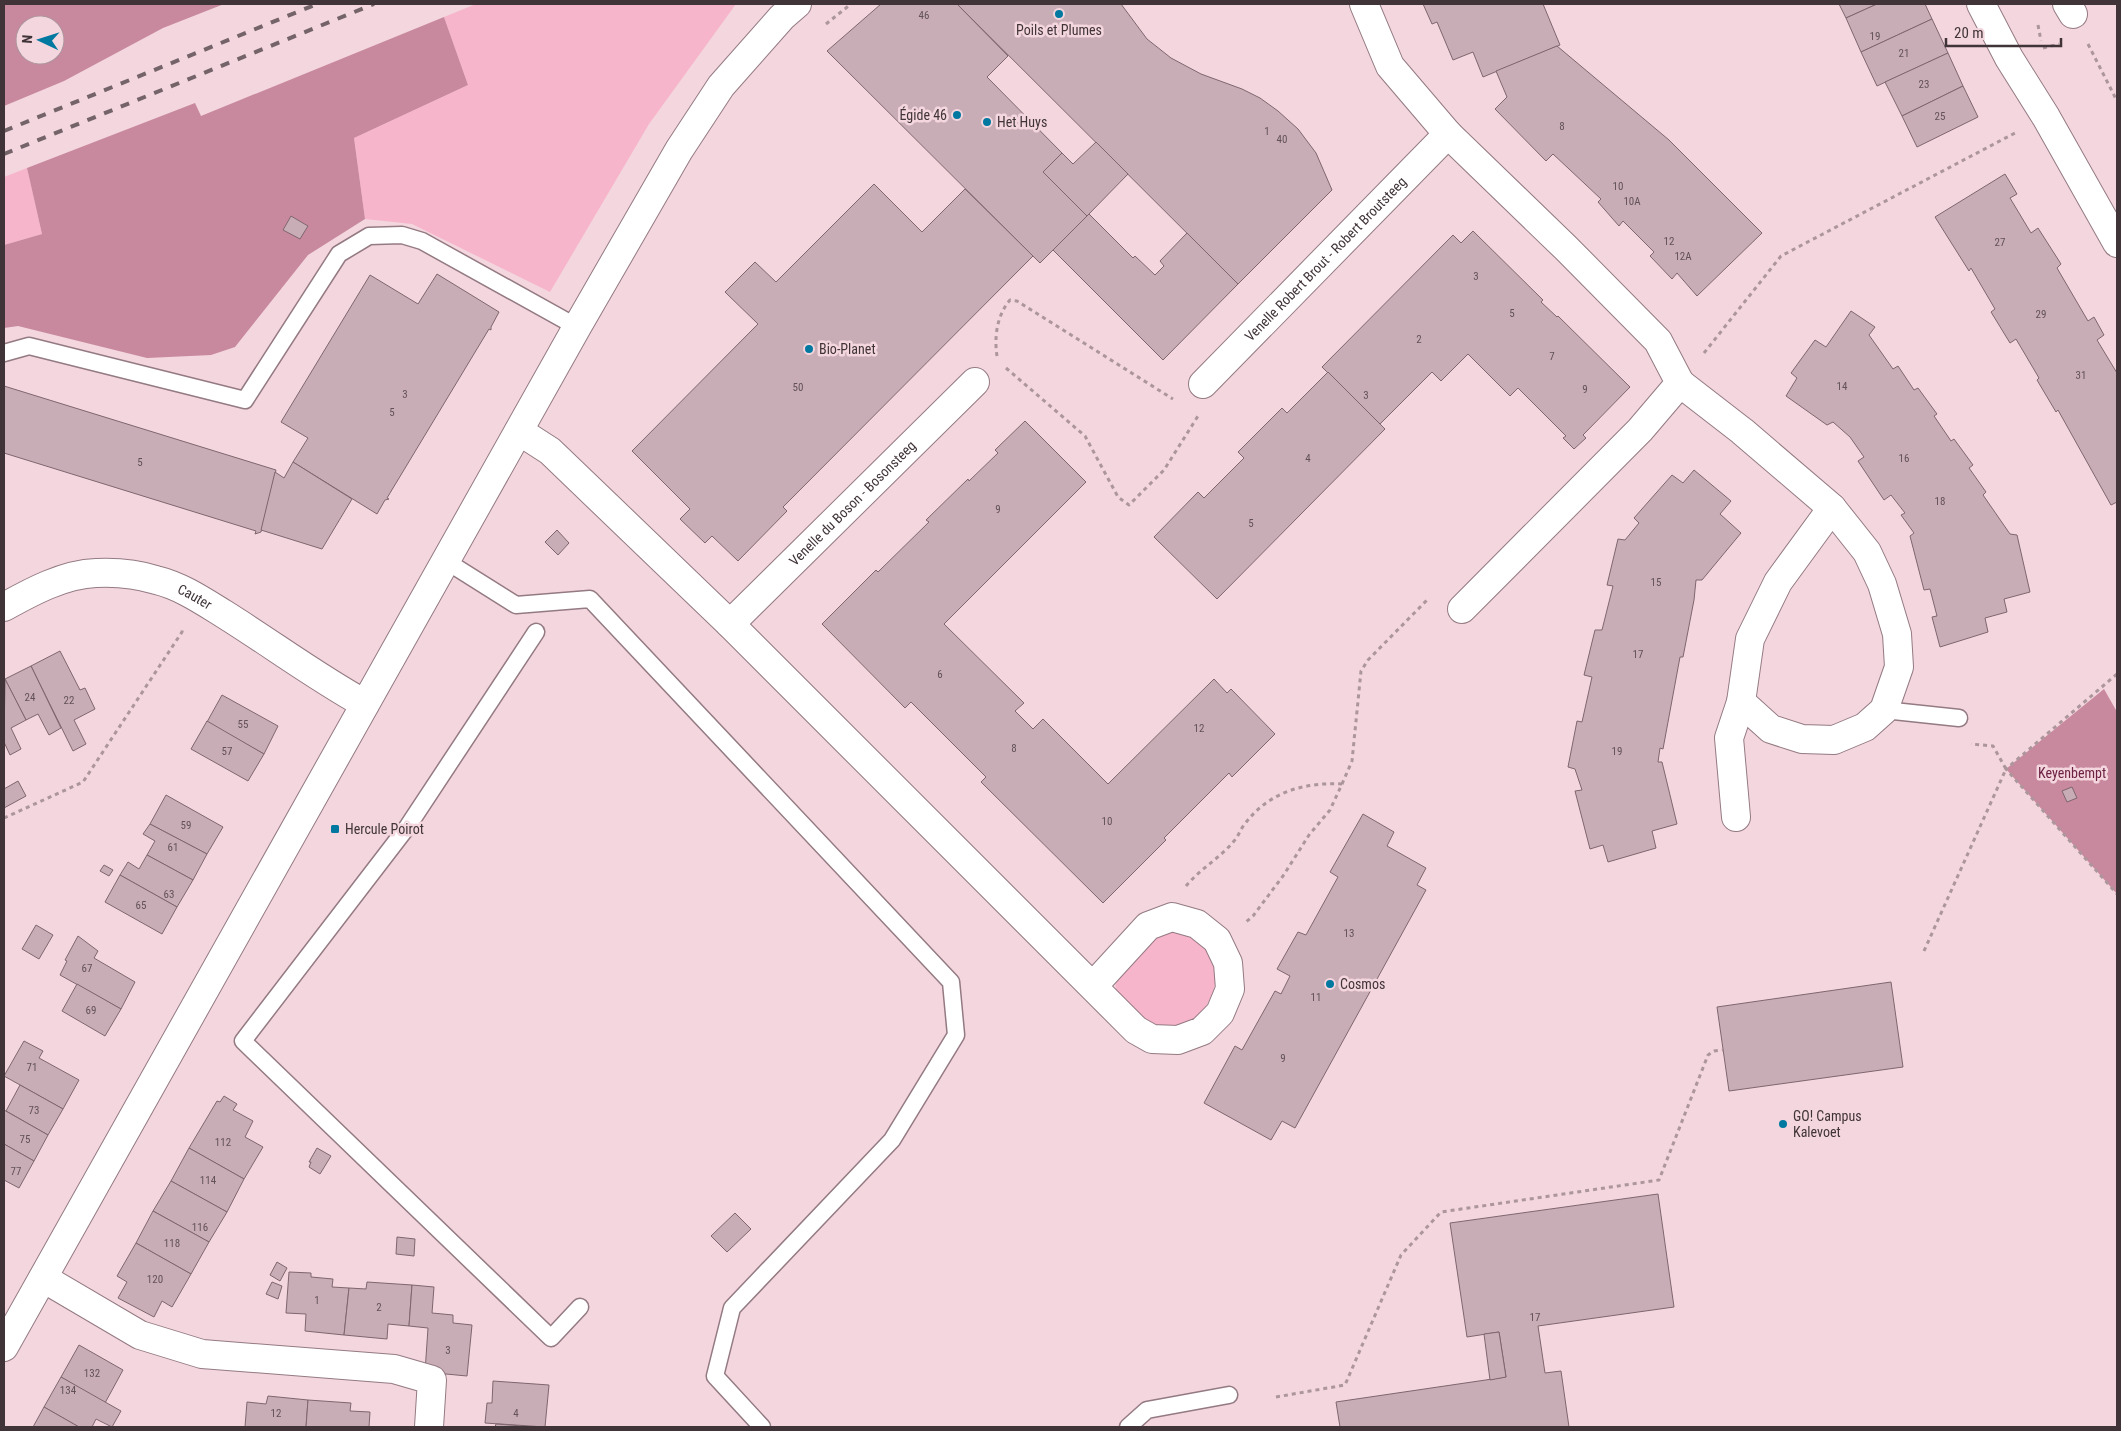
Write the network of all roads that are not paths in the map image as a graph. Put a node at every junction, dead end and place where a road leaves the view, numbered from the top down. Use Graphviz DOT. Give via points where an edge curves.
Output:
graph roads {
  1 [pos="797,4"];
  2 [pos="1364,4"];
  3 [pos="1981,4"];
  4 [pos="1448,134"];
  5 [pos="2117,243"];
  6 [pos="577,327"];
  7 [pos="4,353"];
  8 [pos="975,382"];
  9 [pos="1680,383"];
  10 [pos="1203,384"];
  11 [pos="519,431"];
  12 [pos="1832,508"];
  13 [pos="446,561"];
  14 [pos="7,599"];
  15 [pos="1462,609"];
  16 [pos="730,624"];
  17 [pos="536,632"];
  18 [pos="1741,702"];
  19 [pos="365,704"];
  20 [pos="1884,710"];
  21 [pos="1959,718"];
  22 [pos="1736,817"];
  23 [pos="1093,986"];
  24 [pos="43,1278"];
  25 [pos="580,1307"];
  26 [pos="4,1347"];
  27 [pos="1229,1395"];
  28 [pos="429,1427"];
  29 [pos="762,1427"];
  30 [pos="1128,1427"];
  1 -- 6 [label="street" via="721,86 679,150"];
  2 -- 4 [label="street" via="1390,66"];
  3 -- 5 [label="street"];
  4 -- 9 [label="street" via="1658,341"];
  4 -- 10 [label="street, Venelle Robert Brout - Robert Broutsteeg"];
  6 -- 7 [label="lane" via="422,241 402,235 369,236 339,254 245,400 29,346"];
  6 -- 11 [label="street"];
  8 -- 16 [label="street, Venelle du Boson - Bosonsteeg"];
  9 -- 12 [label="street"];
  9 -- 15 [label="street" via="1640,430"];
  11 -- 13 [label="street"];
  11 -- 16 [label="street" via="550,451"];
  12 -- 18 [label="street" via="1778,582 1750,639"];
  12 -- 20 [label="street" via="1867,552 1882,584 1898,634 1899,667"];
  13 -- 19 [label="street"];
  13 -- 29 [label="lane" via="516,605 590,599 951,982 956,1035 892,1140 732,1308 715,1376"];
  14 -- 19 [label="street, Cauter" via="64,579 95,573 127,574 158,580 188,592"];
  16 -- 23 [label="street"];
  17 -- 25 [label="lane" via="408,826 243,1041 551,1338"];
  18 -- 20 [label="street" via="1771,729 1802,739 1834,740 1865,727"];
  18 -- 22 [label="street" via="1729,738"];
  19 -- 24 [label="street"];
  20 -- 21 [label="lane"];
  23 -- 23 [label="street" via="1136,1030 1152,1039 1178,1040 1202,1031 1220,1013 1230,989 1228,963 1217,940 1197,924 1172,917 1148,926"];
  24 -- 26 [label="street"];
  24 -- 28 [label="street" via="140,1335 202,1354 394,1369 432,1380"];
  27 -- 30 [label="lane" via="1147,1410"];
}
